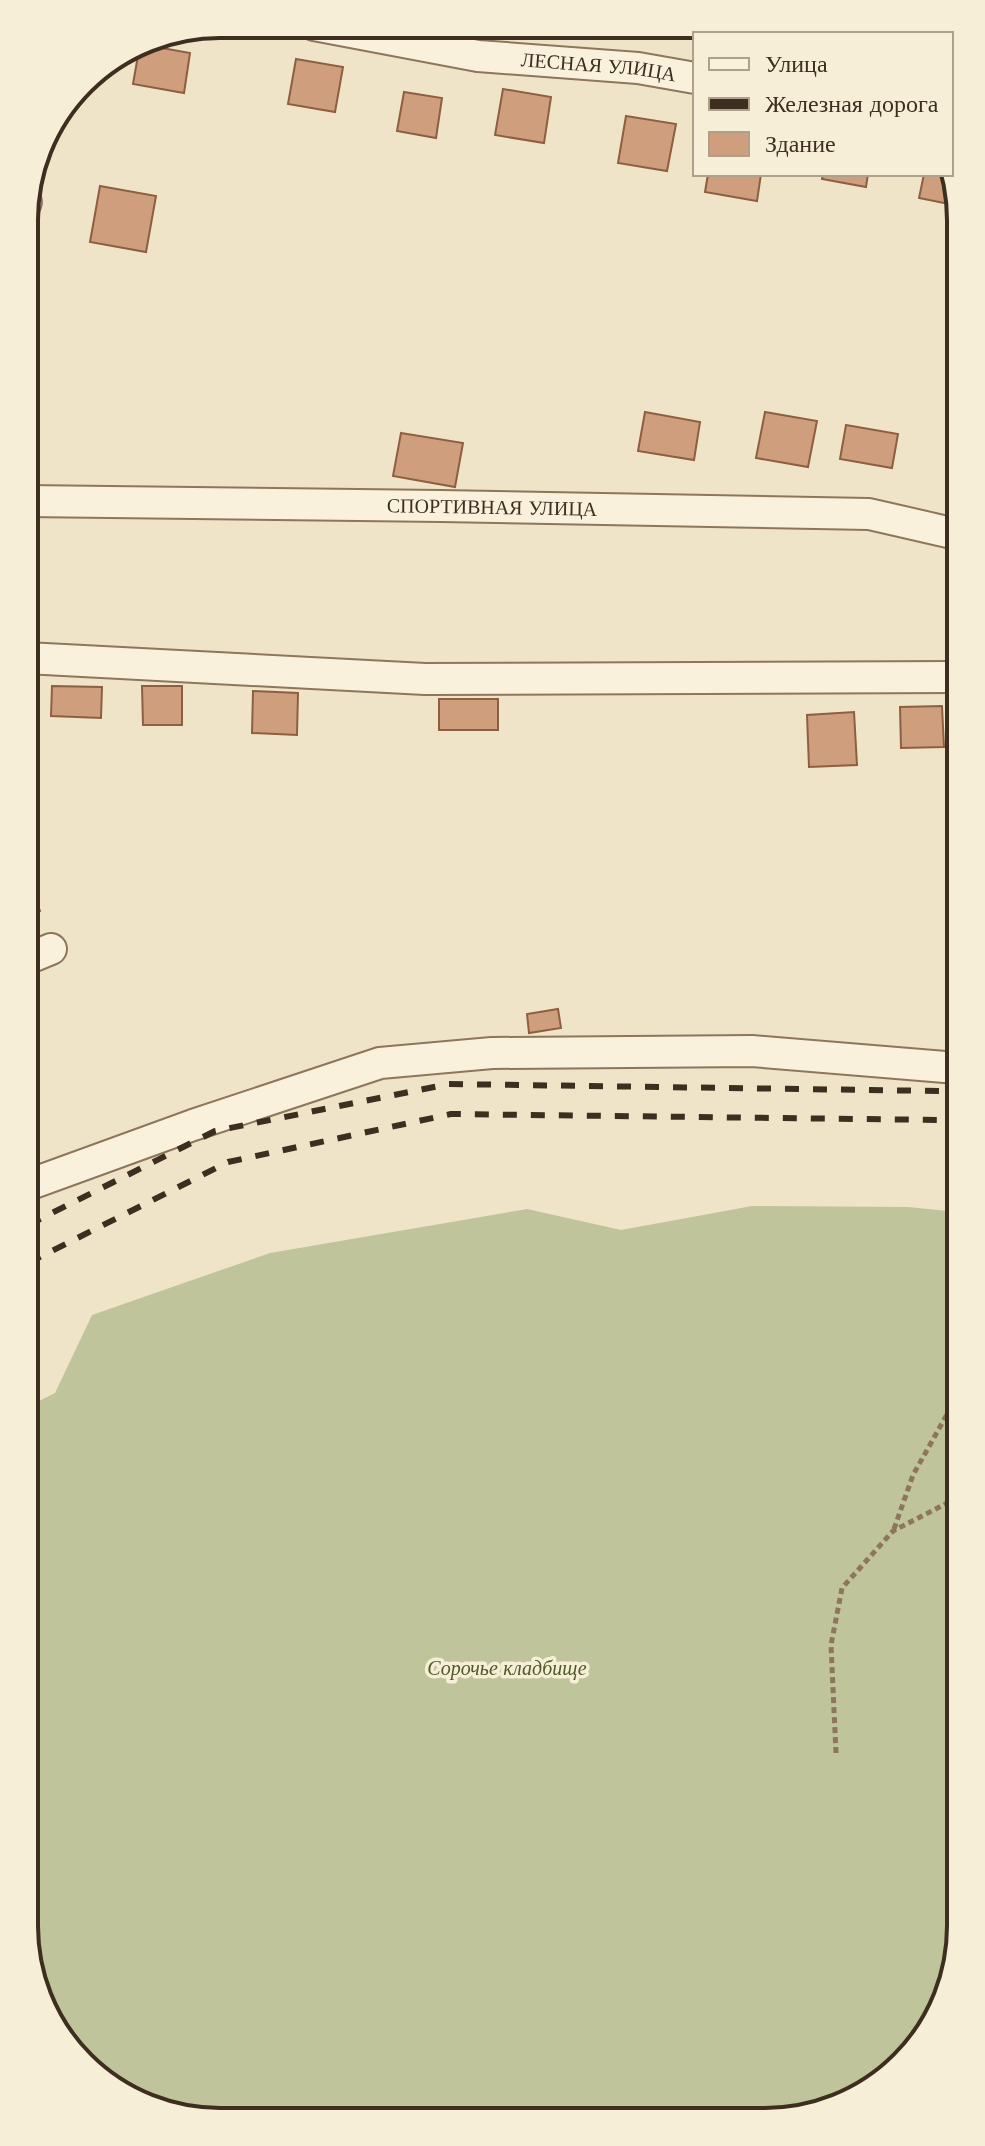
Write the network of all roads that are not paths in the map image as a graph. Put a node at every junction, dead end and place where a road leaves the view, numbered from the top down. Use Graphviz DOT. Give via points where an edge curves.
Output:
graph roads {
  1 [pos="383,38"];
  2 [pos="693,78"];
  3 [pos="38,501"];
  4 [pos="947,532"];
  5 [pos="38,659"];
  6 [pos="947,677"];
  7 [pos="947,1067"];
  8 [pos="38,1181"];
  1 -- 2 [label="street, ЛЕСНАЯ УЛИЦА" via="478,56 638,68"];
  3 -- 4 [label="street, СПОРТИВНАЯ УЛИЦА" via="869,514"];
  5 -- 6 [label="street" via="425,679"];
  7 -- 8 [label="street" via="752,1051 492,1053 380,1063"];
}
